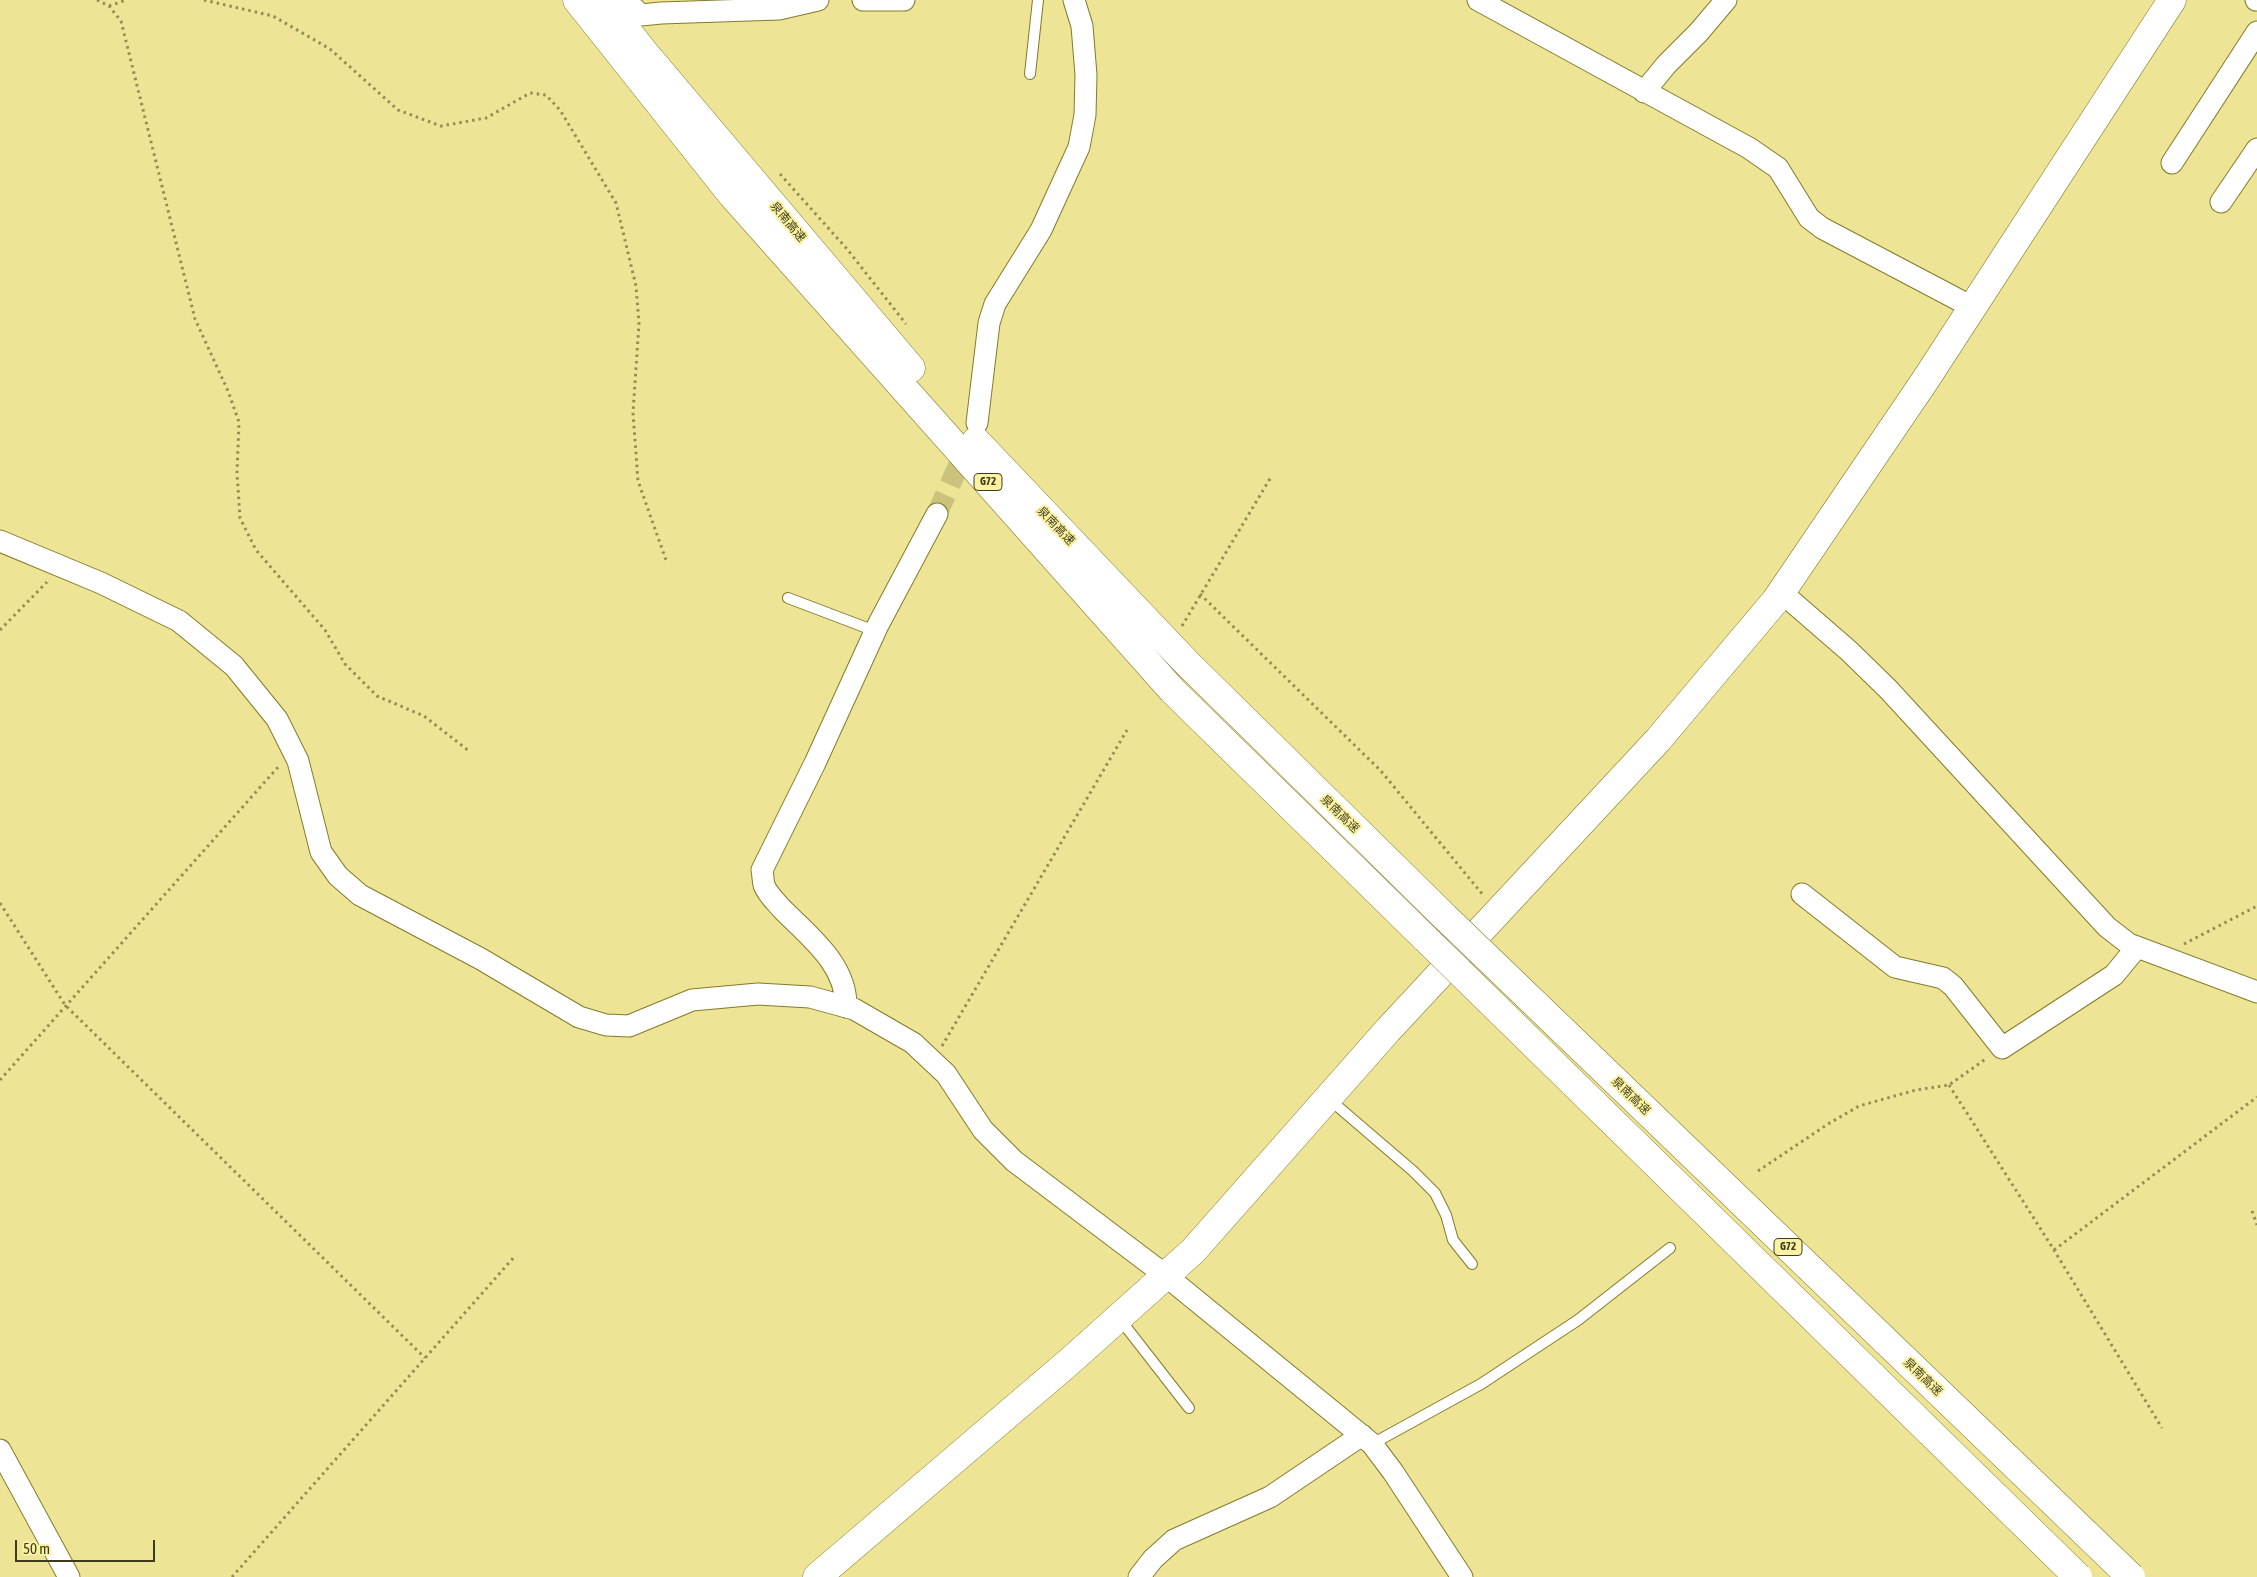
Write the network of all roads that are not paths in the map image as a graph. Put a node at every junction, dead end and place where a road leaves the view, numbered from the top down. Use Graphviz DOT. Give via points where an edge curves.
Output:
graph roads {
  1 [pos="577,0"];
  2 [pos="603,0"];
  3 [pos="626,0"];
  4 [pos="818,0"];
  5 [pos="864,0"];
  6 [pos="896,0"];
  7 [pos="1038,0"];
  8 [pos="1074,0"];
  9 [pos="1478,0"];
  10 [pos="1726,0"];
  11 [pos="2172,0"];
  12 [pos="2257,32"];
  13 [pos="1030,74"];
  14 [pos="1644,92"];
  15 [pos="2257,149"];
  16 [pos="2172,163"];
  17 [pos="2221,202"];
  18 [pos="1972,307"];
  19 [pos="977,423"];
  20 [pos="937,514"];
  21 [pos="0,540"];
  22 [pos="1781,592"];
  23 [pos="788,598"];
  24 [pos="875,631"];
  25 [pos="1802,894"];
  26 [pos="2137,947"];
  27 [pos="2257,992"];
  28 [pos="846,1007"];
  29 [pos="1328,1098"];
  30 [pos="1670,1248"];
  31 [pos="1472,1264"];
  32 [pos="1165,1275"];
  33 [pos="1119,1317"];
  34 [pos="1189,1408"];
  35 [pos="1367,1440"];
  36 [pos="0,1450"];
  37 [pos="69,1577"];
  38 [pos="817,1577"];
  39 [pos="1139,1577"];
  40 [pos="1462,1577"];
  41 [pos="2078,1577"];
  42 [pos="2131,1577"];
  1 -- 41 [label="main road, 泉南高速 / G72, bridge" via="732,195 1172,690"];
  2 -- 42 [label="main road, 泉南高速 / G72, bridge" via="947,411 1186,662 1445,917"];
  3 -- 4 [label="street" via="641,15 779,9"];
  5 -- 6 [label="street"];
  7 -- 13 [label="lane"];
  8 -- 19 [label="street" via="1082,26 1086,75 1085,115 1079,147 1041,230 995,304 989,323"];
  9 -- 14 [label="street"];
  10 -- 14 [label="street"];
  11 -- 18 [label="main road"];
  12 -- 16 [label="street"];
  14 -- 18 [label="street" via="1749,148 1778,168 1809,218 1822,228"];
  15 -- 17 [label="street"];
  18 -- 22 [label="main road"];
  20 -- 24 [label="street"];
  21 -- 28 [label="street" via="179,621 234,666 277,719 298,761 321,852 338,876 360,895 481,959 579,1018 606,1025 629,1026 692,1000 758,994 810,998"];
  22 -- 26 [label="street" via="1888,689 2108,927"];
  22 -- 29 [label="main road" via="1658,740"];
  23 -- 24 [label="lane"];
  24 -- 28 [label="street" via="762,870 764,887 775,902 828,956 843,980"];
  25 -- 26 [label="street" via="1895,967 1943,978 2002,1048 2114,975"];
  26 -- 27 [label="street"];
  28 -- 32 [label="street" via="913,1042 946,1074 983,1130 1014,1161"];
  29 -- 31 [label="lane" via="1414,1171 1435,1193 1453,1240"];
  29 -- 32 [label="main road" via="1193,1251"];
  30 -- 35 [label="lane" via="1578,1320 1500,1372"];
  32 -- 33 [label="main road"];
  32 -- 35 [label="street"];
  33 -- 34 [label="lane"];
  33 -- 38 [label="main road"];
  35 -- 39 [label="street" via="1270,1497 1174,1540"];
  35 -- 40 [label="street" via="1393,1472"];
  36 -- 37 [label="street"];
}
